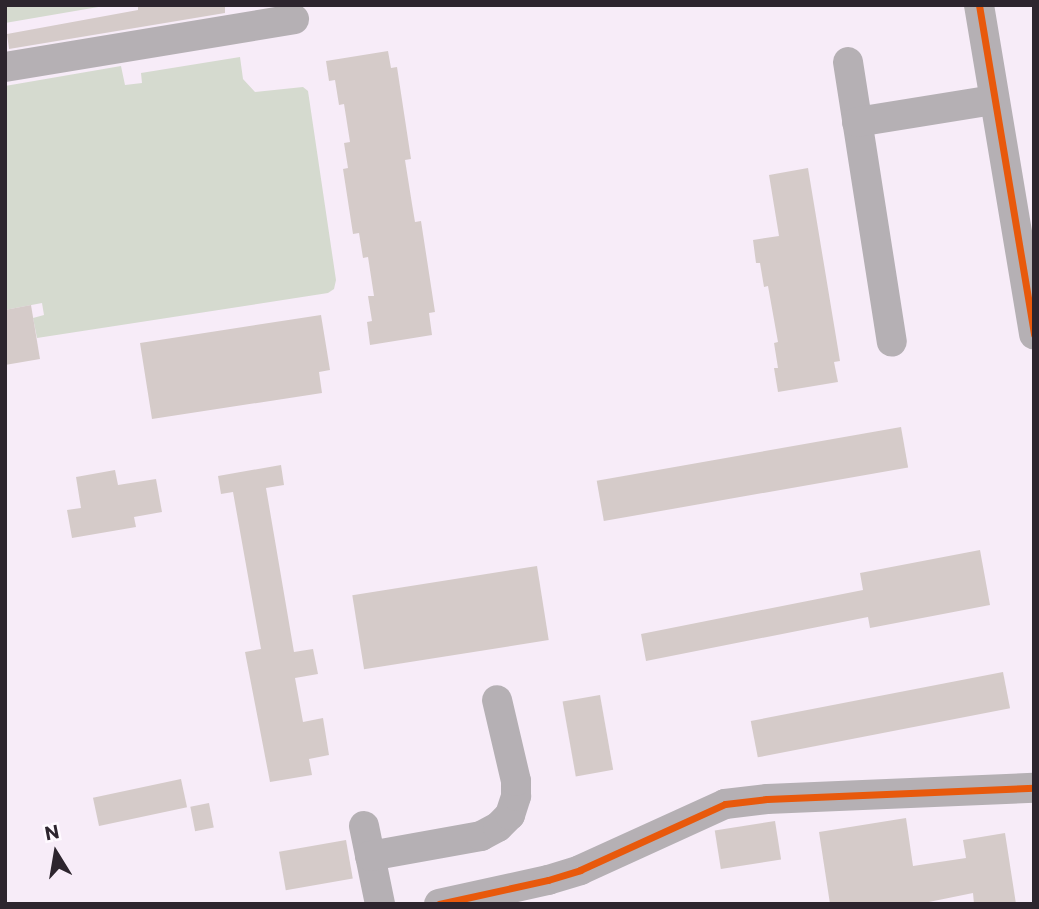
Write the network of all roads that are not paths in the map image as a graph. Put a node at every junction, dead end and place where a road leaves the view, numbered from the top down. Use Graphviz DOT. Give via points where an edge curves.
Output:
graph roads {
  1 [pos="979,5"];
  2 [pos="294,19"];
  3 [pos="848,62"];
  4 [pos="5,67"];
  5 [pos="993,100"];
  6 [pos="857,122"];
  7 [pos="1034,334"];
  8 [pos="892,342"];
  9 [pos="497,700"];
  10 [pos="1034,788"];
  11 [pos="364,827"];
  12 [pos="370,856"];
  13 [pos="380,904"];
  14 [pos="439,904"];
  1 -- 5 [label="street"];
  2 -- 4 [label="street"];
  3 -- 6 [label="street"];
  5 -- 6 [label="street"];
  5 -- 7 [label="street"];
  6 -- 8 [label="street"];
  9 -- 12 [label="street" via="516,781 510,815 481,836"];
  10 -- 14 [label="street" via="725,804 580,870"];
  11 -- 12 [label="street"];
  12 -- 13 [label="street"];
}
